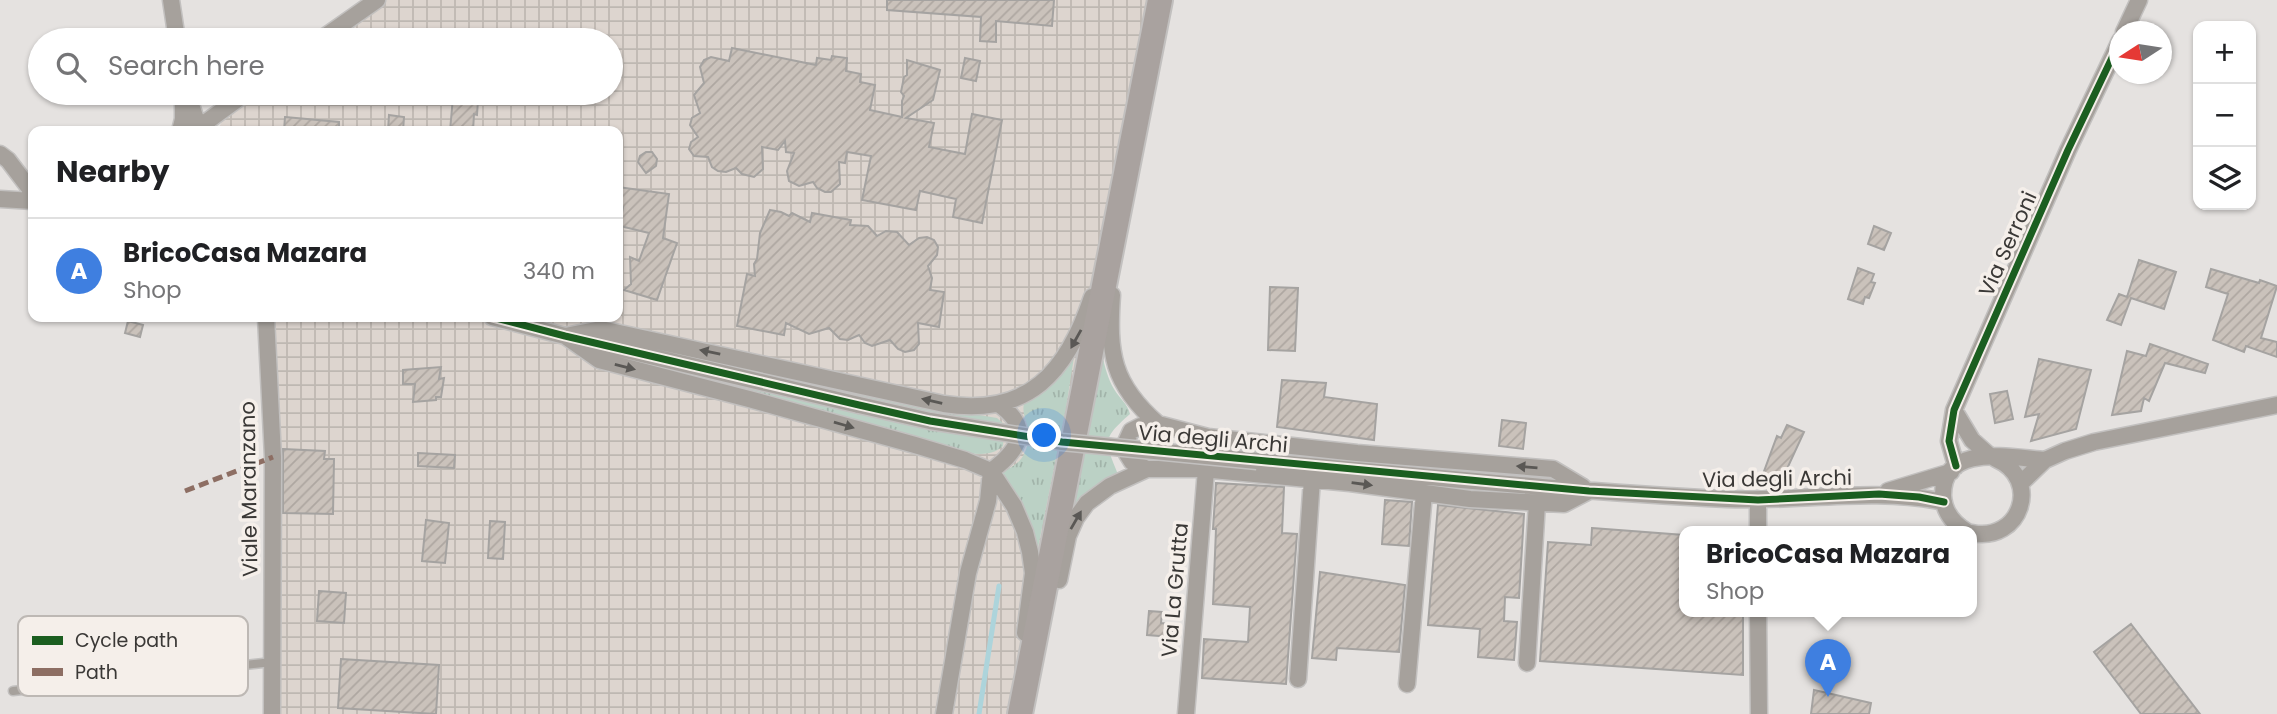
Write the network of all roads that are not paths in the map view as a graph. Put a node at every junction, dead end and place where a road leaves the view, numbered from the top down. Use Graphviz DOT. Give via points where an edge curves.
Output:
graph roads {
  1 [pos="171,0"];
  2 [pos="377,0"];
  3 [pos="1160,0"];
  4 [pos="2139,0"];
  5 [pos="2129,21"];
  6 [pos="175,28"];
  7 [pos="337,28"];
  8 [pos="2109,62"];
  9 [pos="184,105"];
  10 [pos="189,105"];
  11 [pos="228,105"];
  12 [pos="181,126"];
  13 [pos="197,126"];
  14 [pos="203,126"];
  15 [pos="220,126"];
  16 [pos="0,154"];
  17 [pos="28,186"];
  18 [pos="0,199"];
  19 [pos="28,201"];
  20 [pos="1115,229"];
  21 [pos="266,322"];
  22 [pos="511,322"];
  23 [pos="565,336"];
  24 [pos="1000,405"];
  25 [pos="2277,405"];
  26 [pos="1954,410"];
  27 [pos="1158,425"];
  28 [pos="1992,457"];
  29 [pos="2045,460"];
  30 [pos="1147,469"];
  31 [pos="1954,469"];
  32 [pos="1206,470"];
  33 [pos="991,471"];
  34 [pos="1312,479"];
  35 [pos="2020,484"];
  36 [pos="1590,491"];
  37 [pos="1424,492"];
  38 [pos="1879,494"];
  39 [pos="1758,500"];
  40 [pos="1944,502"];
  41 [pos="1537,503"];
  42 [pos="1758,526"];
  43 [pos="1960,526"];
  44 [pos="1977,533"];
  45 [pos="1758,617"];
  46 [pos="272,662"];
  47 [pos="1527,663"];
  48 [pos="248,665"];
  49 [pos="1298,679"];
  50 [pos="1407,684"];
  51 [pos="18,690"];
  52 [pos="13,691"];
  53 [pos="1021,708"];
  54 [pos="272,714"];
  55 [pos="944,714"];
  56 [pos="1186,714"];
  57 [pos="1759,714"];
  1 -- 6 [label="street"];
  2 -- 7 [label="street"];
  3 -- 20 [label="main road"];
  4 -- 5 [label="street"];
  8 -- 26 [label="street, Via Serroni"];
  9 -- 12 [label="street"];
  10 -- 13 [label="street"];
  11 -- 14 [label="street"];
  11 -- 15 [label="street"];
  16 -- 17 [label="street"];
  18 -- 19 [label="street"];
  20 -- 24 [label="street, one-way" via="1071,348 1034,389"];
  20 -- 27 [label="street" via="1113,360 1126,391"];
  20 -- 53 [label="main road"];
  21 -- 46 [label="street, Viale Maranzano"];
  22 -- 23 [label="street, Via degli Archi"];
  24 -- 23 [label="street, one-way" via="969,408 944,404 601,329"];
  23 -- 33 [label="street, one-way" via="599,360 915,445"];
  23 -- 36 [label="street, Via degli Archi, bridge" via="930,421 1062,442"];
  24 -- 33 [label="street" via="1013,414 1018,439 1009,457"];
  25 -- 29 [label="street" via="2094,442"];
  26 -- 28 [label="street" via="1972,440"];
  26 -- 31 [label="street, Via Serroni" via="1949,441"];
  27 -- 30 [label="street" via="1131,431 1126,442 1132,462"];
  36 -- 27 [label="street, one-way" via="1553,469 1208,437"];
  28 -- 29 [label="street, Via degli Archi"];
  28 -- 31 [label="street, Via degli Archi" via="1970,458"];
  28 -- 35 [label="street" via="2010,467"];
  29 -- 35 [label="street"];
  30 -- 32 [label="street"];
  53 -- 30 [label="street, one-way" via="1047,636 1076,518 1110,486"];
  31 -- 38 [label="street, Via degli Archi"];
  31 -- 40 [label="street" via="1944,486"];
  32 -- 34 [label="street"];
  32 -- 56 [label="street, Via La Grutta"];
  33 -- 53 [label="street" via="1025,532 1033,573"];
  33 -- 55 [label="street"];
  34 -- 37 [label="street, one-way"];
  34 -- 49 [label="street"];
  35 -- 44 [label="street" via="2018,511 2008,525 1992,533"];
  36 -- 39 [label="street, Via degli Archi"];
  36 -- 41 [label="street" via="1564,504"];
  37 -- 41 [label="street"];
  37 -- 50 [label="street"];
  38 -- 39 [label="street, Via degli Archi"];
  38 -- 40 [label="street, Via degli Archi"];
  39 -- 42 [label="street"];
  40 -- 43 [label="street"];
  41 -- 47 [label="street"];
  45 -- 57 [label="street"];
  46 -- 48 [label="lane"];
  46 -- 54 [label="street, Viale Maranzano"];
  51 -- 52 [label="lane"];
}
